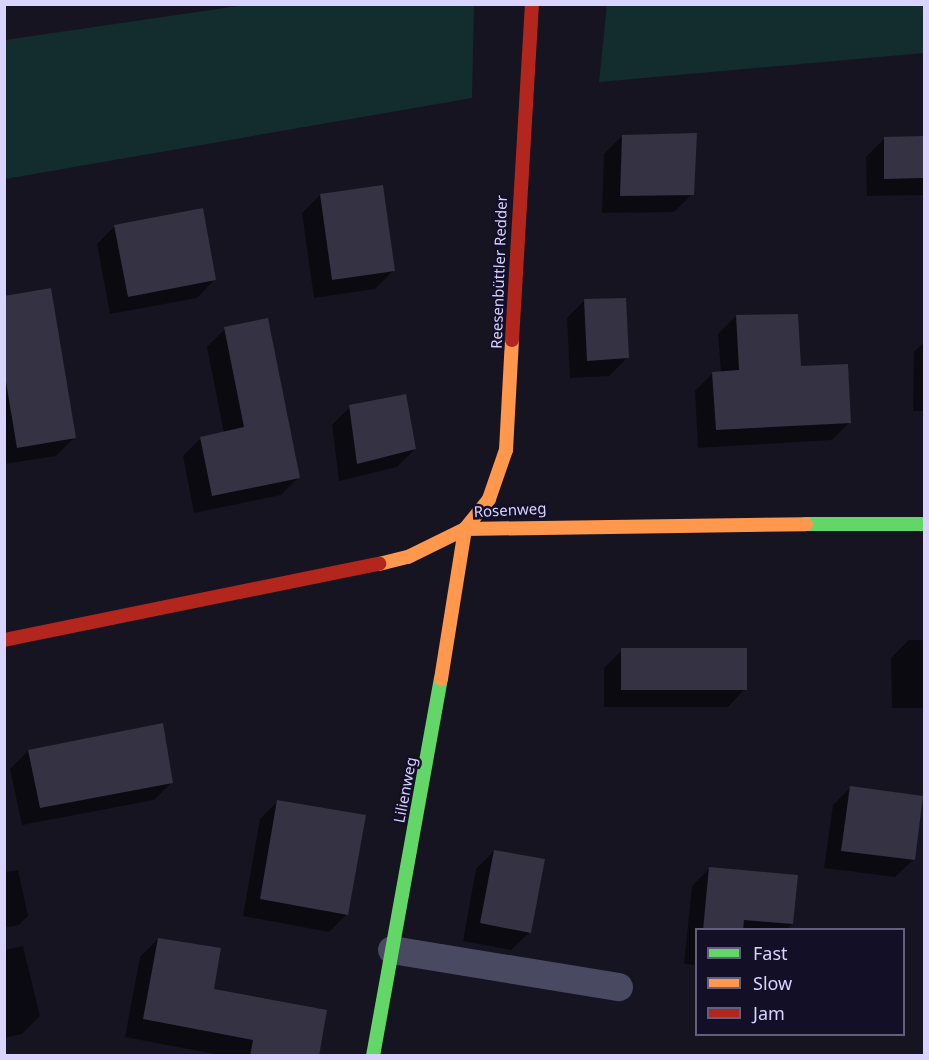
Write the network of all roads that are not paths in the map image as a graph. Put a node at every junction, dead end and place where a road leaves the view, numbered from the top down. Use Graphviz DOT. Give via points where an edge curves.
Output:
graph roads {
  1 [pos="532,4"];
  2 [pos="924,524"];
  3 [pos="465,529"];
  4 [pos="4,640"];
  5 [pos="392,950"];
  6 [pos="618,987"];
  7 [pos="373,1056"];
  1 -- 3 [label="street, Reesenbüttler Redder" via="506,450 489,499"];
  2 -- 3 [label="street, Rosenweg" via="546,525"];
  3 -- 4 [label="street, Rosenweg" via="408,557 330,576"];
  3 -- 5 [label="street, Lilienweg"];
  5 -- 6 [label="lane"];
  5 -- 7 [label="street, Lilienweg"];
}
